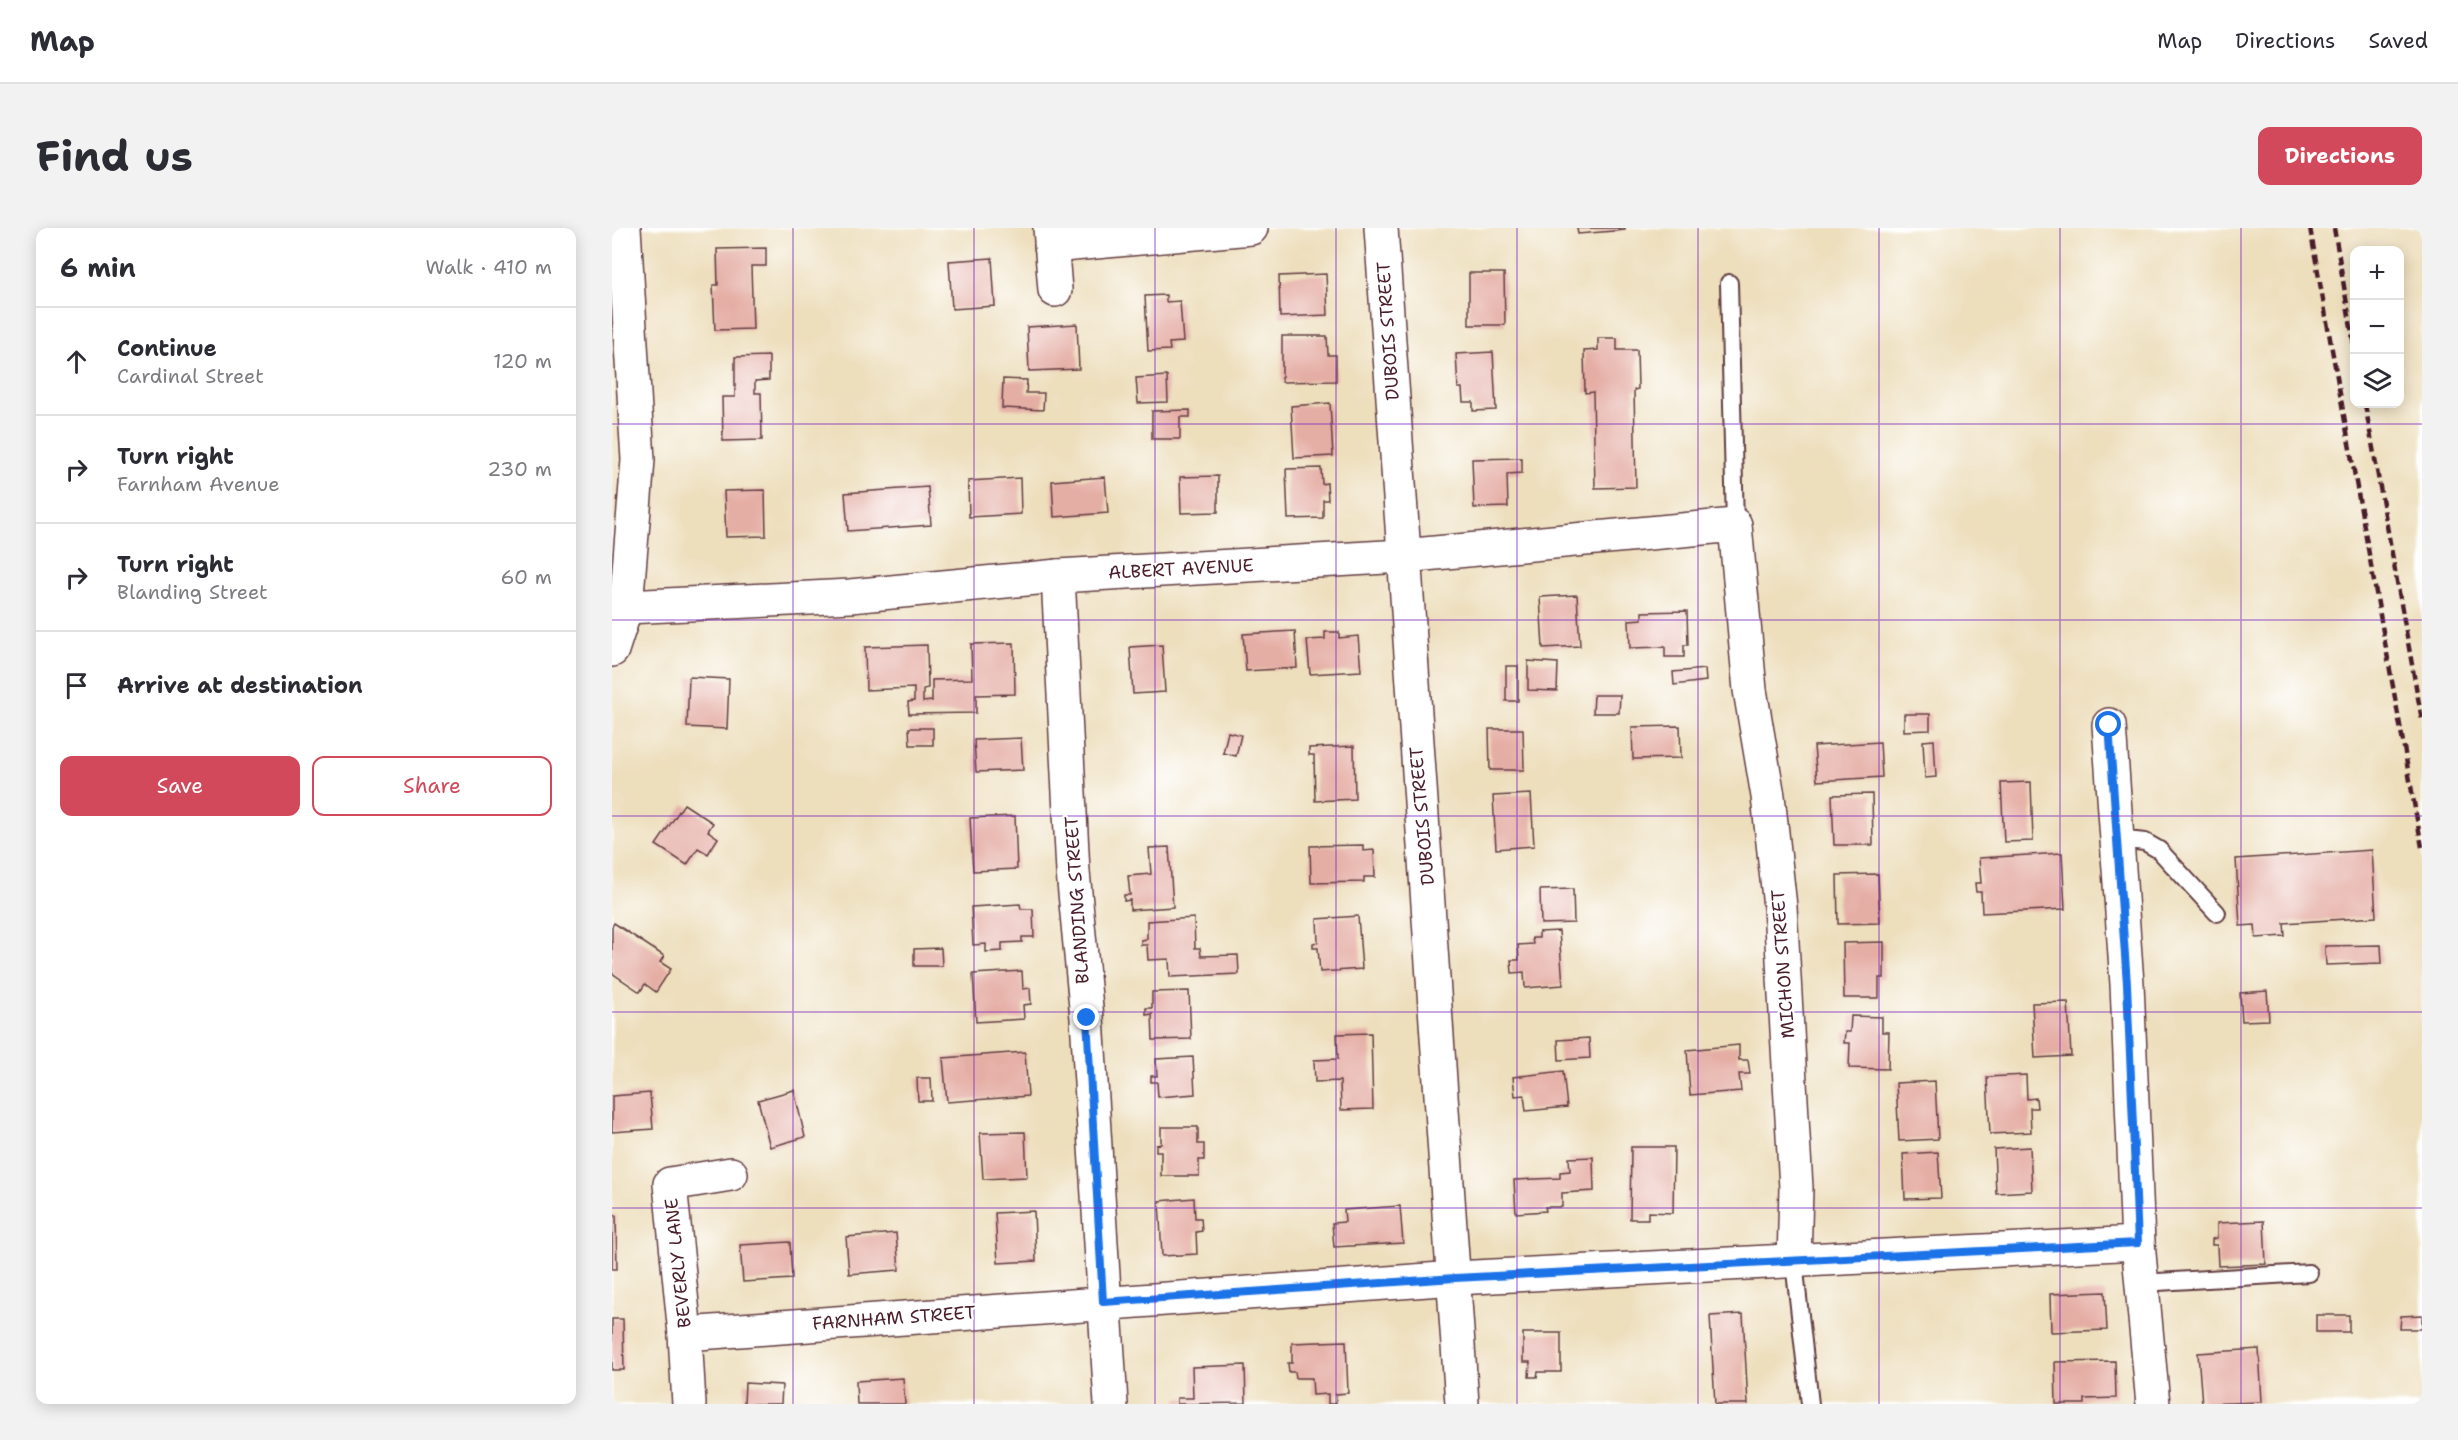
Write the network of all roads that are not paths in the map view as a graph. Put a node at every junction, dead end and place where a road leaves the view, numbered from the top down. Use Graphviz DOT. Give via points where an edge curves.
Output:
graph roads {
  1 [pos="624,228"];
  2 [pos="1251,228"];
  3 [pos="1381,228"];
  4 [pos="1051,237"];
  5 [pos="1729,283"];
  6 [pos="1055,290"];
  7 [pos="1735,525"];
  8 [pos="1403,556"];
  9 [pos="1058,576"];
  10 [pos="626,607"];
  11 [pos="612,650"];
  12 [pos="2109,725"];
  13 [pos="2117,839"];
  14 [pos="2217,913"];
  15 [pos="731,1174"];
  16 [pos="2138,1243"];
  17 [pos="1794,1262"];
  18 [pos="2309,1273"];
  19 [pos="1455,1278"];
  20 [pos="2141,1283"];
  21 [pos="1103,1302"];
  22 [pos="686,1334"];
  23 [pos="689,1404"];
  24 [pos="1111,1404"];
  25 [pos="1462,1404"];
  26 [pos="1810,1404"];
  27 [pos="2153,1404"];
  1 -- 10 [label="street" via="638,460"];
  2 -- 4 [label="street"];
  3 -- 8 [label="street, DUBOIS STREET"];
  4 -- 6 [label="street"];
  5 -- 7 [label="lane"];
  7 -- 8 [label="street, ALBERT AVENUE"];
  7 -- 17 [label="street, MICHON STREET" via="1750,690 1768,796 1780,907 1796,1188"];
  8 -- 9 [label="street, ALBERT AVENUE"];
  8 -- 19 [label="street, DUBOIS STREET"];
  9 -- 10 [label="street, ALBERT AVENUE" via="850,596"];
  9 -- 21 [label="street, BLANDING STREET" via="1073,872 1087,1018"];
  10 -- 11 [label="street"];
  12 -- 13 [label="street"];
  13 -- 14 [label="lane" via="2145,842 2159,850"];
  13 -- 16 [label="street"];
  15 -- 22 [label="street, BEVERLY LANE" via="670,1184"];
  16 -- 17 [label="street, FARNHAM STREET"];
  16 -- 20 [label="street"];
  17 -- 19 [label="street, FARNHAM STREET"];
  17 -- 26 [label="lane, MICHON STREET"];
  18 -- 20 [label="lane"];
  19 -- 21 [label="street, FARNHAM STREET"];
  19 -- 25 [label="street, DUBOIS STREET"];
  20 -- 27 [label="street"];
  21 -- 22 [label="street, FARNHAM STREET"];
  21 -- 24 [label="street, BLANDING STREET"];
  22 -- 23 [label="street, BEVERLY LANE"];
}
